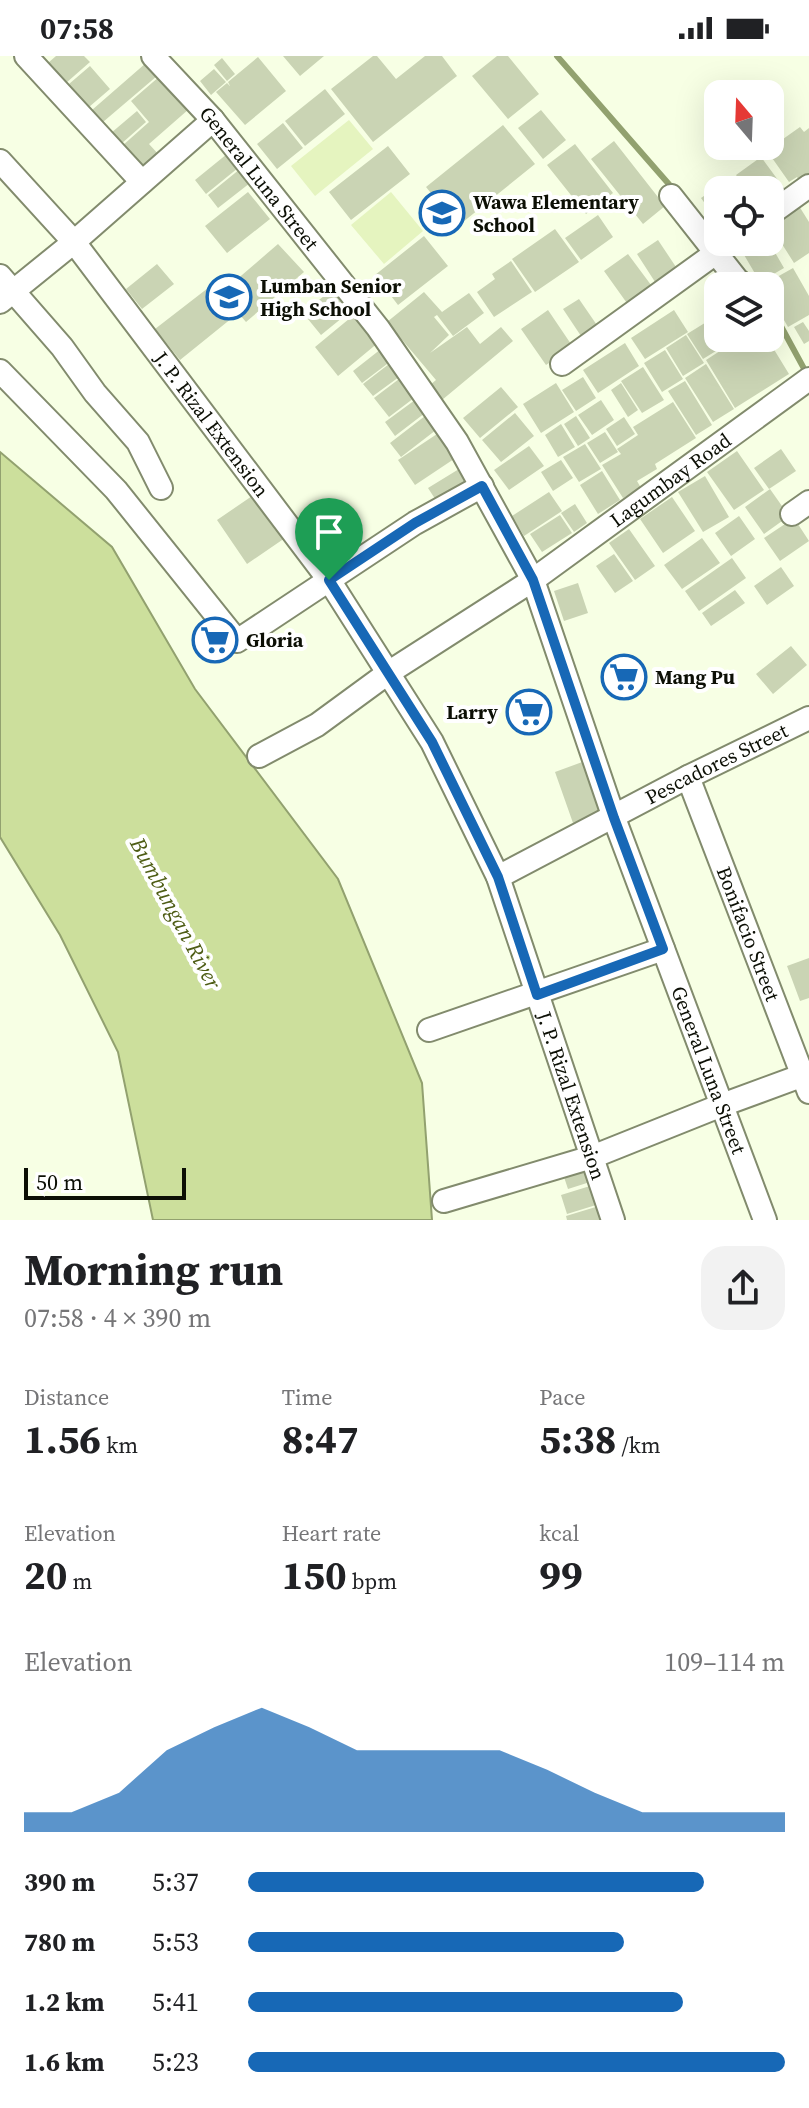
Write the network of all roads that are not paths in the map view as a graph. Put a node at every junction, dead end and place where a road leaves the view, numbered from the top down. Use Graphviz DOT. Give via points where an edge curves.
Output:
graph roads {
  1 [pos="26,56"];
  2 [pos="153,56"];
  3 [pos="213,120"];
  4 [pos="0,161"];
  5 [pos="142,182"];
  6 [pos="809,186"];
  7 [pos="671,196"];
  8 [pos="784,204"];
  9 [pos="704,227"];
  10 [pos="74,242"];
  11 [pos="712,256"];
  12 [pos="4,290"];
  13 [pos="562,364"];
  14 [pos="0,371"];
  15 [pos="807,384"];
  16 [pos="482,486"];
  17 [pos="161,488"];
  18 [pos="329,580"];
  19 [pos="533,580"];
  20 [pos="388,673"];
  21 [pos="809,718"];
  22 [pos="259,756"];
  23 [pos="688,777"];
  24 [pos="614,818"];
  25 [pos="498,877"];
  26 [pos="663,949"];
  27 [pos="537,995"];
  28 [pos="429,1030"];
  29 [pos="807,1080"];
  30 [pos="722,1105"];
  31 [pos="592,1157"];
  32 [pos="444,1201"];
  33 [pos="613,1220"];
  34 [pos="765,1220"];
  1 -- 5 [label="street"];
  2 -- 3 [label="street, General Luna Street"];
  3 -- 5 [label="street"];
  3 -- 16 [label="street, General Luna Street" via="378,328"];
  4 -- 10 [label="street, J. P. Rizal Extension"];
  5 -- 10 [label="street"];
  6 -- 8 [label="street"];
  7 -- 9 [label="street"];
  10 -- 12 [label="street"];
  10 -- 18 [label="street, J. P. Rizal Extension"];
  11 -- 13 [label="street"];
  12 -- 17 [label="street" via="62,347 138,442"];
  14 -- 18 [label="street" via="116,490 237,641"];
  15 -- 19 [label="street, Lagumbay Road"];
  16 -- 18 [label="street"];
  16 -- 19 [label="street, General Luna Street"];
  18 -- 20 [label="street, J. P. Rizal Extension"];
  19 -- 20 [label="street, Lagumbay Road"];
  19 -- 24 [label="street, General Luna Street"];
  20 -- 22 [label="street, Lagumbay Road" via="317,725"];
  20 -- 25 [label="street, J. P. Rizal Extension" via="432,742"];
  21 -- 23 [label="street, Pescadores Street"];
  23 -- 24 [label="street, Pescadores Street"];
  23 -- 29 [label="street, Bonifacio Street"];
  24 -- 25 [label="street, Pescadores Street"];
  24 -- 26 [label="street, General Luna Street"];
  25 -- 27 [label="street, J. P. Rizal Extension"];
  26 -- 27 [label="street"];
  26 -- 30 [label="street, General Luna Street"];
  27 -- 28 [label="street"];
  27 -- 31 [label="street, J. P. Rizal Extension"];
  29 -- 30 [label="street"];
  30 -- 31 [label="street"];
  30 -- 34 [label="street, General Luna Street"];
  31 -- 32 [label="street"];
  31 -- 33 [label="street, J. P. Rizal Extension"];
}
